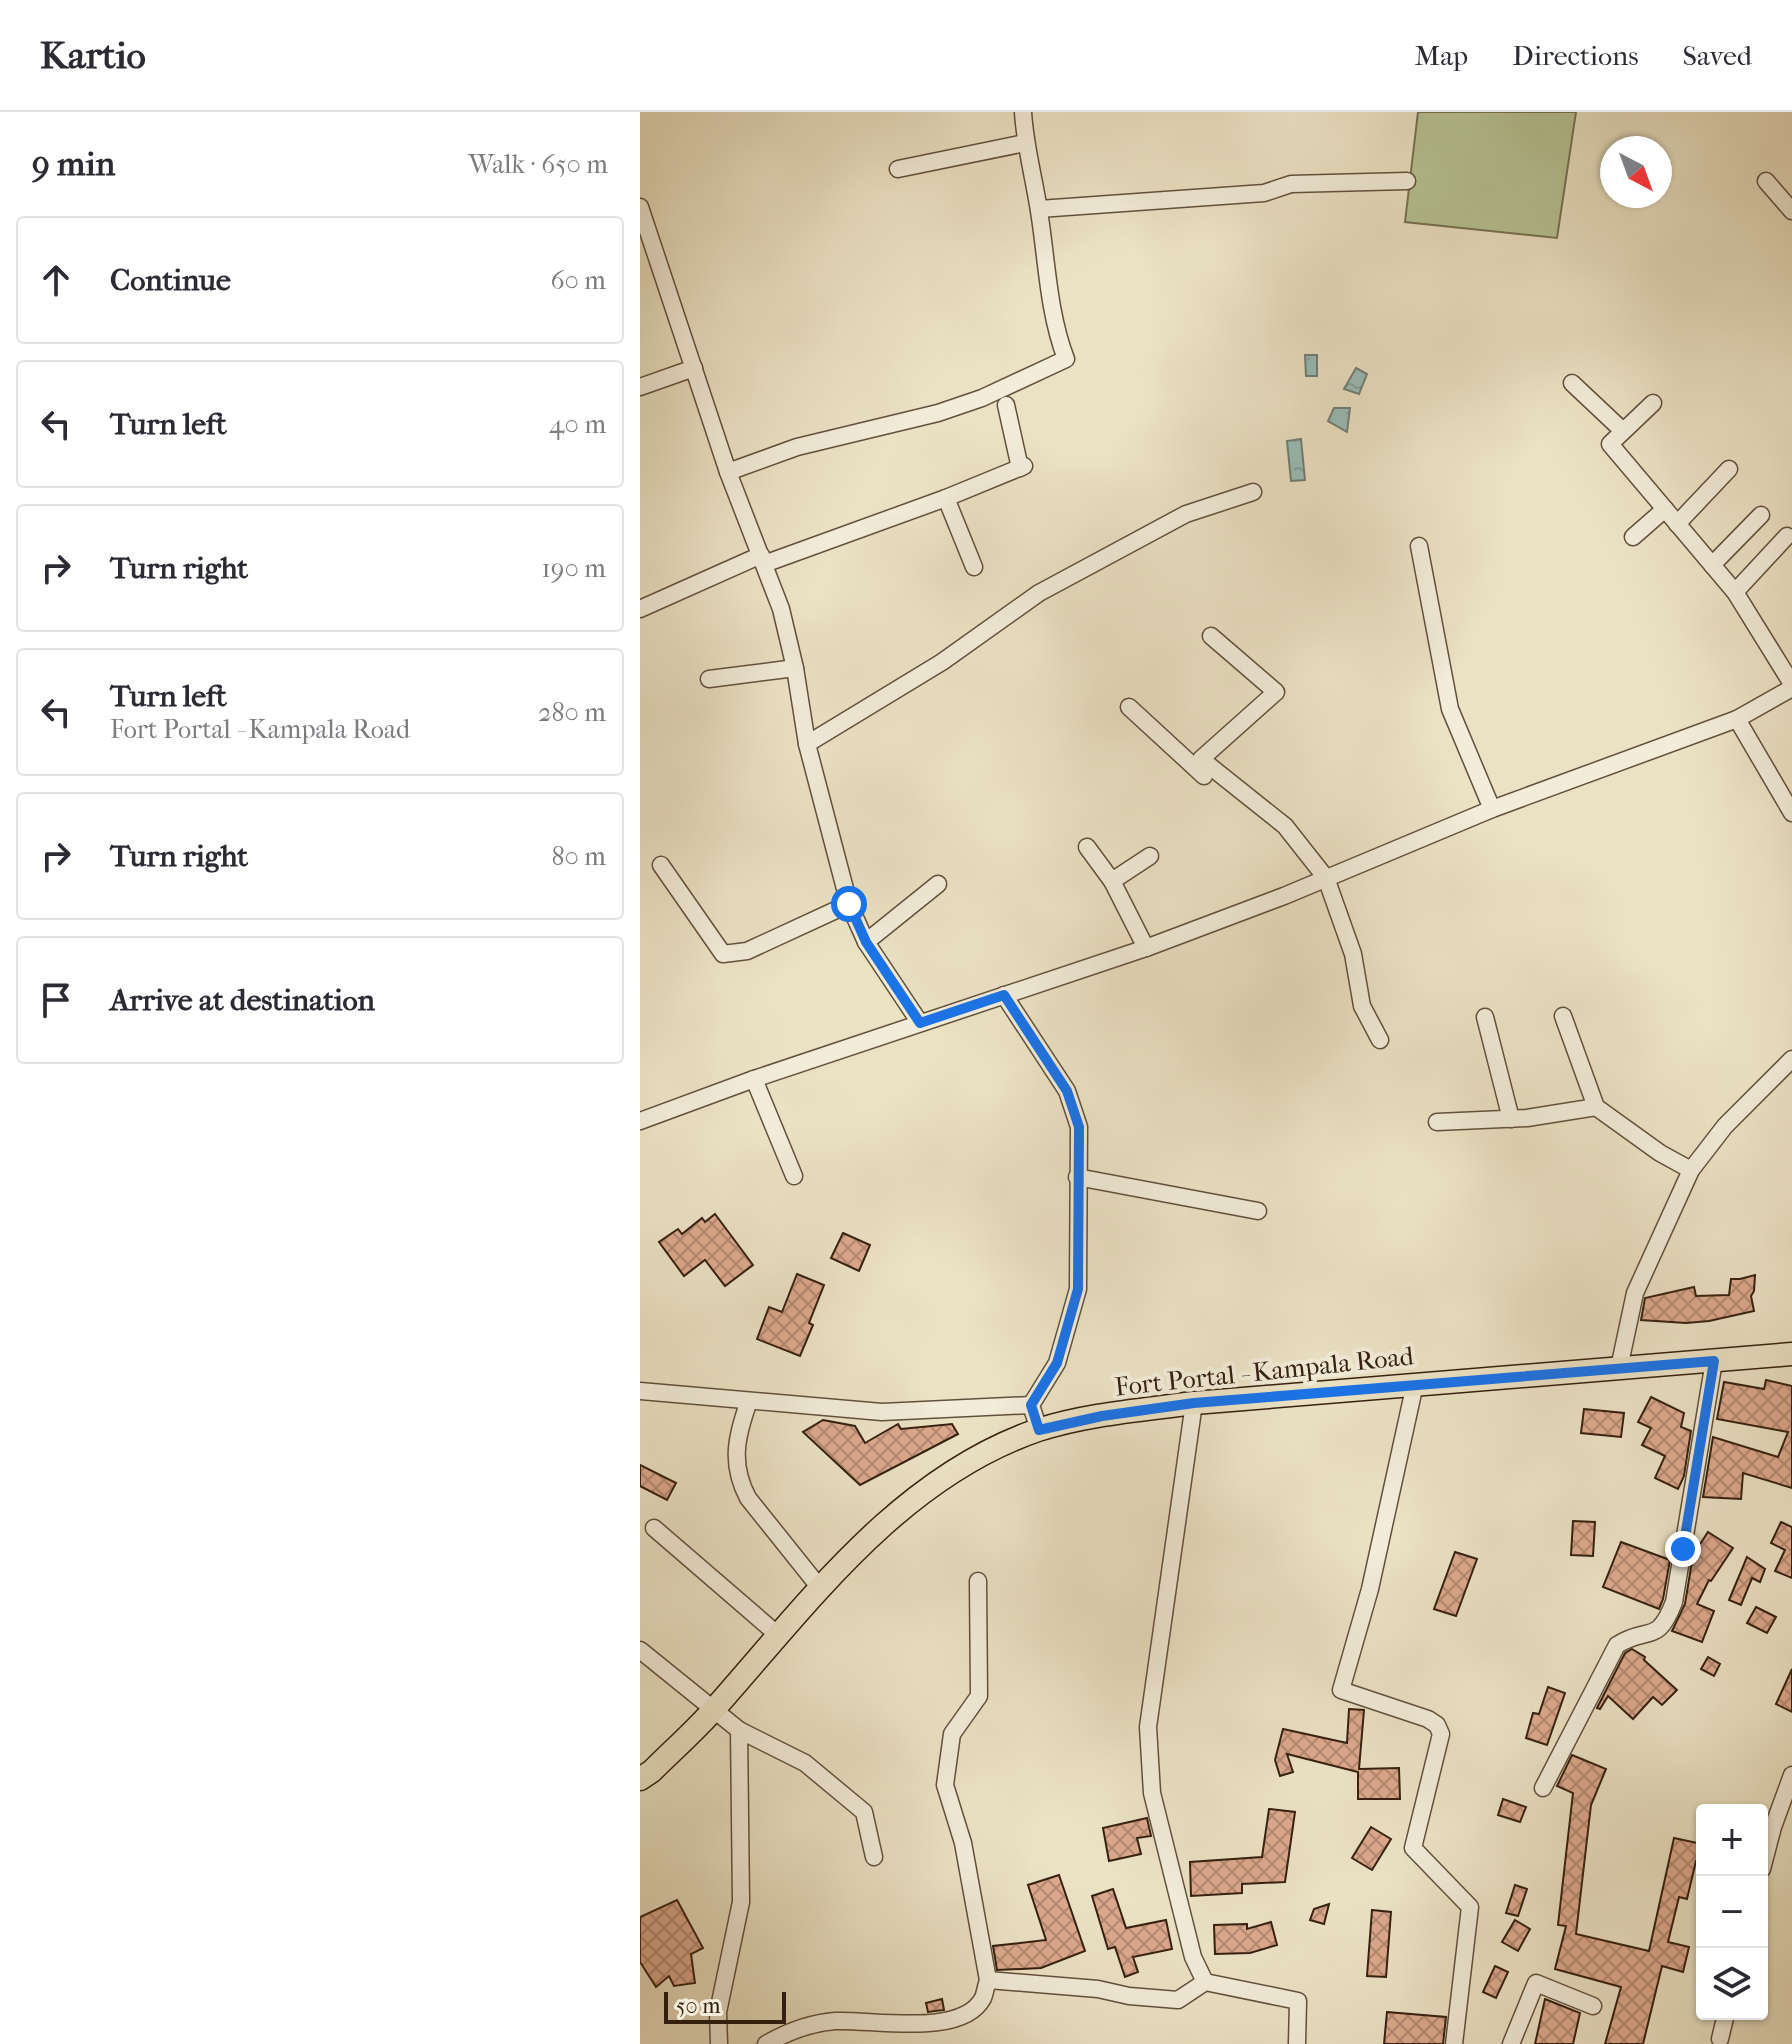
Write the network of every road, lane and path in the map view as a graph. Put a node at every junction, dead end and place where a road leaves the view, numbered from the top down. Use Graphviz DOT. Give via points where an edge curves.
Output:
graph roads {
  1 [pos="1023,112"];
  2 [pos="1025,143"];
  3 [pos="898,169"];
  4 [pos="1407,181"];
  5 [pos="1766,181"];
  6 [pos="640,207"];
  7 [pos="1039,209"];
  8 [pos="1792,211"];
  9 [pos="694,368"];
  10 [pos="1572,383"];
  11 [pos="640,387"];
  12 [pos="1653,403"];
  13 [pos="1006,405"];
  14 [pos="1623,431"];
  15 [pos="1729,469"];
  16 [pos="728,472"];
  17 [pos="1253,492"];
  18 [pos="946,498"];
  19 [pos="1665,509"];
  20 [pos="1761,515"];
  21 [pos="1677,524"];
  22 [pos="1787,536"];
  23 [pos="1633,537"];
  24 [pos="1419,546"];
  25 [pos="762,560"];
  26 [pos="1712,565"];
  27 [pos="974,567"];
  28 [pos="1735,592"];
  29 [pos="640,609"];
  30 [pos="1211,636"];
  31 [pos="795,668"];
  32 [pos="709,679"];
  33 [pos="1792,686"];
  34 [pos="1129,707"];
  35 [pos="1737,719"];
  36 [pos="807,744"];
  37 [pos="1212,768"];
  38 [pos="1492,809"];
  39 [pos="1792,813"];
  40 [pos="1087,847"];
  41 [pos="1150,856"];
  42 [pos="661,865"];
  43 [pos="1326,878"];
  44 [pos="1112,881"];
  45 [pos="938,884"];
  46 [pos="849,904"];
  47 [pos="866,942"];
  48 [pos="1146,948"];
  49 [pos="1004,995"];
  50 [pos="1563,1016"];
  51 [pos="1485,1017"];
  52 [pos="920,1023"];
  53 [pos="1380,1040"];
  54 [pos="1792,1059"];
  55 [pos="754,1079"];
  56 [pos="1596,1107"];
  57 [pos="1511,1119"];
  58 [pos="640,1121"];
  59 [pos="1437,1122"];
  60 [pos="1691,1170"];
  61 [pos="794,1176"];
  62 [pos="1077,1177"];
  63 [pos="1258,1211"];
  64 [pos="1792,1354"];
  65 [pos="1714,1361"];
  66 [pos="1619,1368"];
  67 [pos="1415,1384"];
  68 [pos="640,1391"];
  69 [pos="749,1401"];
  70 [pos="1194,1403"];
  71 [pos="1031,1405"];
  72 [pos="1039,1430"];
  73 [pos="654,1528"];
  74 [pos="978,1581"];
  75 [pos="820,1588"];
  76 [pos="778,1635"];
  77 [pos="640,1650"];
  78 [pos="713,1710"];
  79 [pos="739,1730"];
  80 [pos="1792,1775"];
  81 [pos="640,1779"];
  82 [pos="1543,1788"];
  83 [pos="1768,1846"];
  84 [pos="874,1857"];
  85 [pos="988,1980"];
  86 [pos="1205,1982"];
  87 [pos="1593,2006"];
  88 [pos="1725,2020"];
  89 [pos="1720,2039"];
  90 [pos="719,2044"];
  91 [pos="766,2044"];
  92 [pos="1297,2044"];
  93 [pos="1454,2044"];
  94 [pos="1511,2044"];
  1 -- 2 [label="street"];
  2 -- 3 [label="street"];
  2 -- 7 [label="street"];
  4 -- 7 [label="street" via="1291,184 1264,193"];
  5 -- 8 [label="street"];
  6 -- 9 [label="street"];
  7 -- 16 [label="street" via="1055,331 1066,359 938,413 797,447"];
  9 -- 11 [label="street"];
  9 -- 16 [label="street"];
  10 -- 14 [label="street"];
  12 -- 14 [label="street"];
  13 -- 18 [label="street" via="1022,467"];
  14 -- 19 [label="street" via="1610,444"];
  15 -- 21 [label="street"];
  16 -- 25 [label="street"];
  17 -- 36 [label="street" via="1186,514 1039,593 942,662"];
  18 -- 25 [label="street"];
  18 -- 27 [label="street"];
  19 -- 21 [label="street"];
  19 -- 23 [label="street"];
  20 -- 26 [label="street"];
  21 -- 26 [label="street"];
  22 -- 28 [label="street"];
  24 -- 38 [label="street" via="1450,709"];
  25 -- 29 [label="street"];
  25 -- 31 [label="street"];
  26 -- 28 [label="street"];
  28 -- 33 [label="street"];
  30 -- 37 [label="street" via="1276,692 1201,759"];
  31 -- 32 [label="street"];
  31 -- 36 [label="street"];
  33 -- 35 [label="street"];
  34 -- 37 [label="street" via="1204,776"];
  35 -- 38 [label="street"];
  35 -- 39 [label="street"];
  36 -- 46 [label="street"];
  37 -- 43 [label="street" via="1285,826"];
  38 -- 43 [label="street"];
  40 -- 44 [label="street"];
  41 -- 44 [label="street"];
  42 -- 46 [label="street" via="723,954 747,951"];
  43 -- 48 [label="street"];
  43 -- 53 [label="street" via="1353,954 1362,1006"];
  44 -- 48 [label="street"];
  45 -- 47 [label="street"];
  46 -- 47 [label="street"];
  47 -- 52 [label="street"];
  48 -- 49 [label="street"];
  49 -- 52 [label="street"];
  49 -- 62 [label="street" via="1067,1091 1079,1127"];
  50 -- 56 [label="street"];
  51 -- 57 [label="street"];
  52 -- 55 [label="street"];
  54 -- 60 [label="street" via="1725,1126"];
  55 -- 58 [label="street"];
  55 -- 61 [label="street"];
  56 -- 57 [label="street"];
  56 -- 60 [label="street"];
  57 -- 59 [label="street"];
  60 -- 66 [label="street" via="1635,1293"];
  62 -- 63 [label="street"];
  62 -- 71 [label="street" via="1078,1289 1057,1363"];
  64 -- 65 [label="main road, Fort Portal - Kampala Road"];
  65 -- 66 [label="main road, Fort Portal - Kampala Road"];
  65 -- 82 [label="street" via="1674,1602 1666,1623 1658,1631 1617,1645"];
  66 -- 67 [label="main road, Fort Portal - Kampala Road"];
  67 -- 70 [label="main road, Fort Portal - Kampala Road"];
  67 -- 93 [label="street" via="1370,1589 1341,1690 1428,1719 1441,1734 1413,1848 1470,1907"];
  68 -- 69 [label="street"];
  69 -- 71 [label="street" via="882,1412"];
  69 -- 75 [label="street" via="736,1437 740,1482"];
  70 -- 72 [label="main road, Fort Portal - Kampala Road"];
  70 -- 86 [label="street" via="1148,1727 1152,1793 1193,1957"];
  71 -- 72 [label="street"];
  72 -- 75 [label="main road, Fort Portal - Kampala Road" via="966,1462 863,1544"];
  73 -- 76 [label="street"];
  74 -- 85 [label="street" via="979,1696 952,1734 945,1785 963,1843"];
  75 -- 76 [label="main road, Fort Portal - Kampala Road"];
  76 -- 78 [label="main road, Fort Portal - Kampala Road"];
  77 -- 78 [label="street"];
  78 -- 79 [label="street"];
  78 -- 81 [label="main road, Fort Portal - Kampala Road"];
  79 -- 84 [label="street" via="805,1763 864,1812"];
  79 -- 90 [label="street" via="741,1902 718,2012"];
  80 -- 83 [label="street"];
  85 -- 86 [label="street" via="1178,2000"];
  85 -- 91 [label="street" via="982,2000 953,2019 928,2024 835,2021 790,2030"];
  86 -- 92 [label="street" via="1298,2001"];
  87 -- 94 [label="street" via="1536,1983"];
  88 -- 89 [label="street"];
}
